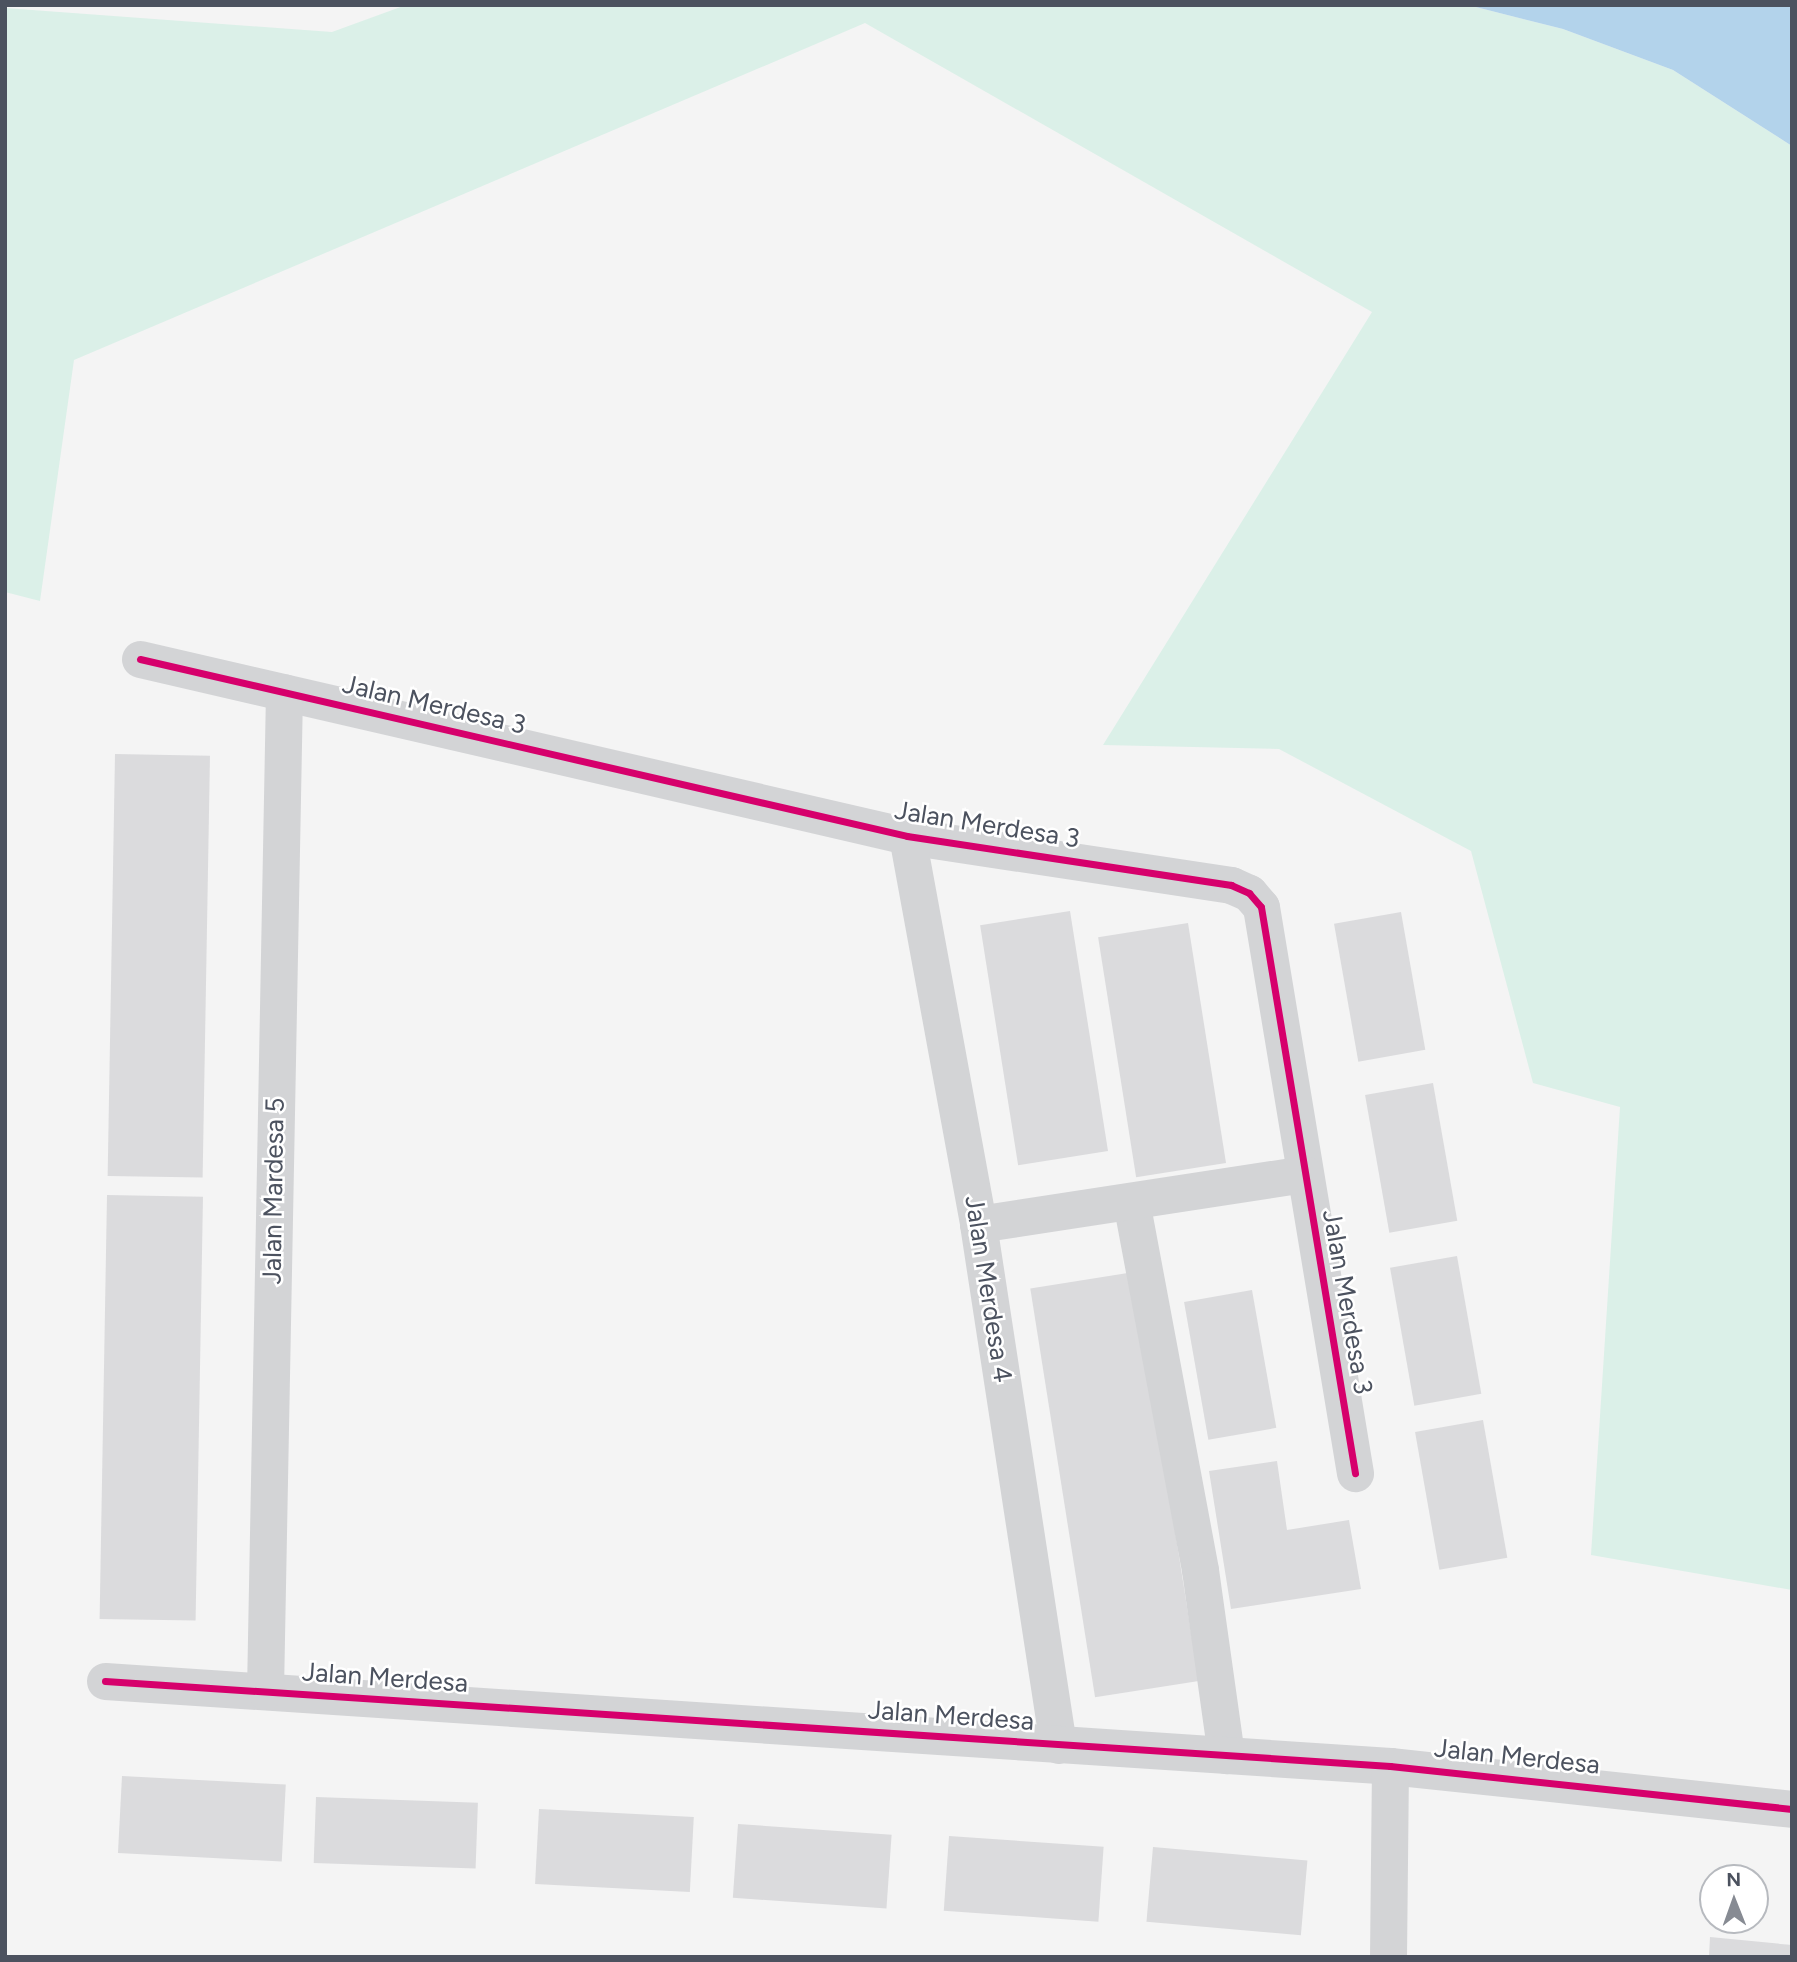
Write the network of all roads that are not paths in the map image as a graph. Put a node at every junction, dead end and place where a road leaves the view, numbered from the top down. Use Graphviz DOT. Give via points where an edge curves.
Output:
graph roads {
  1 [pos="140,659"];
  2 [pos="284,692"];
  3 [pos="907,836"];
  4 [pos="1304,1174"];
  5 [pos="1132,1201"];
  6 [pos="978,1224"];
  7 [pos="1355,1473"];
  8 [pos="105,1681"];
  9 [pos="265,1691"];
  10 [pos="1058,1745"];
  11 [pos="1226,1755"];
  12 [pos="1390,1766"];
  13 [pos="1792,1809"];
  14 [pos="1388,1957"];
  1 -- 2 [label="street, Jalan Merdesa 3"];
  2 -- 3 [label="street, Jalan Merdesa 3"];
  2 -- 9 [label="street, Jalan Mardesa 5"];
  3 -- 4 [label="street, Jalan Merdesa 3" via="1231,885 1249,893 1261,907"];
  3 -- 6 [label="street, Jalan Merdesa 4"];
  4 -- 5 [label="street"];
  4 -- 7 [label="street, Jalan Merdesa 3"];
  5 -- 6 [label="street"];
  5 -- 11 [label="street" via="1200,1570"];
  6 -- 10 [label="street, Jalan Merdesa 4"];
  8 -- 9 [label="street, Jalan Merdesa"];
  9 -- 10 [label="street, Jalan Merdesa"];
  10 -- 11 [label="street, Jalan Merdesa"];
  11 -- 12 [label="street, Jalan Merdesa"];
  12 -- 13 [label="street, Jalan Merdesa"];
  12 -- 14 [label="street"];
}
